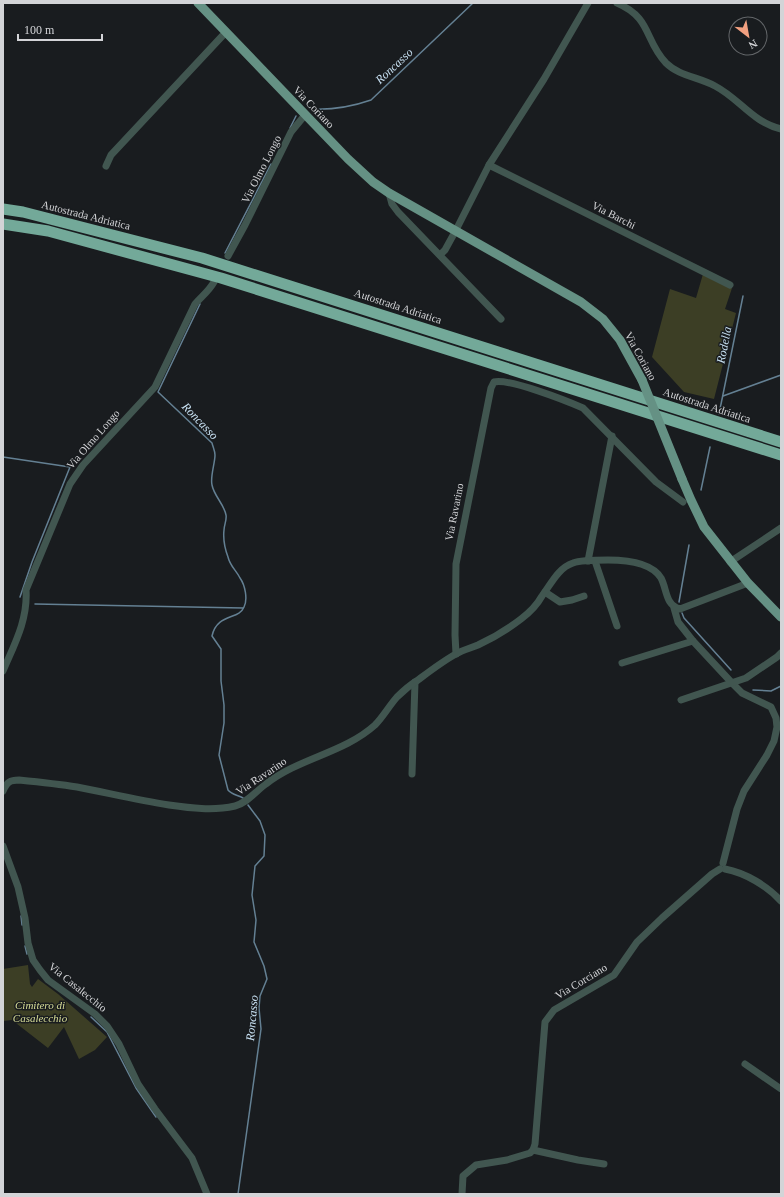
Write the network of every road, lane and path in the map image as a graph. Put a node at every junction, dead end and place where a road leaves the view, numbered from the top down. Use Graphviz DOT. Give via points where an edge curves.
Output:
graph roads {
  1 [pos="198,3"];
  2 [pos="588,3"];
  3 [pos="617,3"];
  4 [pos="226,32"];
  5 [pos="306,115"];
  6 [pos="781,129"];
  7 [pos="489,165"];
  8 [pos="106,166"];
  9 [pos="389,193"];
  10 [pos="3,209"];
  11 [pos="3,224"];
  12 [pos="456,230"];
  13 [pos="440,255"];
  14 [pos="228,256"];
  15 [pos="214,282"];
  16 [pos="730,286"];
  17 [pos="501,319"];
  18 [pos="612,436"];
  19 [pos="781,442"];
  20 [pos="781,455"];
  21 [pos="683,502"];
  22 [pos="781,528"];
  23 [pos="592,561"];
  24 [pos="730,562"];
  25 [pos="748,583"];
  26 [pos="545,592"];
  27 [pos="584,596"];
  28 [pos="674,608"];
  29 [pos="781,617"];
  30 [pos="617,626"];
  31 [pos="693,641"];
  32 [pos="456,654"];
  33 [pos="780,655"];
  34 [pos="622,663"];
  35 [pos="3,671"];
  36 [pos="415,682"];
  37 [pos="732,683"];
  38 [pos="681,700"];
  39 [pos="412,774"];
  40 [pos="3,791"];
  41 [pos="3,846"];
  42 [pos="723,867"];
  43 [pos="781,901"];
  44 [pos="746,1064"];
  45 [pos="781,1089"];
  46 [pos="533,1150"];
  47 [pos="604,1164"];
  48 [pos="207,1194"];
  49 [pos="462,1194"];
  1 -- 4 [label="main road, Via Coriano"];
  2 -- 7 [label="street" via="544,79"];
  3 -- 6 [label="street" via="635,13 643,22 656,50 669,66 715,86 761,122"];
  4 -- 5 [label="main road, Via Coriano"];
  4 -- 8 [label="street" via="111,155"];
  5 -- 9 [label="main road, Via Coriano" via="348,160"];
  5 -- 14 [label="street, Via Olmo Longo" via="291,132"];
  7 -- 12 [label="street"];
  7 -- 16 [label="street, Via Barchi"];
  9 -- 12 [label="main road, Via Coriano"];
  9 -- 13 [label="street" via="398,212"];
  10 -- 19 [label="highway, Autostrada Adriatica" via="202,258"];
  11 -- 20 [label="highway" via="48,231 221,278"];
  12 -- 13 [label="street"];
  12 -- 24 [label="main road, Via Coriano, bridge" via="581,302 603,319 620,340 642,380 704,527"];
  13 -- 17 [label="street"];
  15 -- 35 [label="street, Via Olmo Longo" via="210,290 195,304 155,387 83,465 70,484 26,590 24,618"];
  18 -- 21 [label="street" via="656,482"];
  18 -- 23 [label="street"];
  18 -- 32 [label="street, Via Ravarino" via="583,408 570,402 516,384 499,380 494,382 458,545 455,572"];
  22 -- 24 [label="street"];
  23 -- 26 [label="street, Via Ravarino" via="576,562 566,566 552,580"];
  23 -- 28 [label="street, Via Ravarino" via="623,561 649,567 661,578"];
  23 -- 30 [label="street"];
  24 -- 25 [label="main road, Via Coriano"];
  25 -- 28 [label="street" via="680,610"];
  25 -- 29 [label="main road, Via Coriano"];
  26 -- 27 [label="street" via="560,602"];
  26 -- 32 [label="street, Via Ravarino" via="520,620 493,637"];
  28 -- 31 [label="street, Via Ravarino" via="678,622"];
  31 -- 34 [label="street"];
  31 -- 37 [label="street, Via Ravarino"];
  32 -- 36 [label="street, Via Ravarino"];
  33 -- 37 [label="street" via="746,678"];
  36 -- 39 [label="street"];
  36 -- 40 [label="street, Via Ravarino" via="398,696 376,724 357,739 282,773 236,806 195,809 77,787 20,780 12,780 6,784"];
  37 -- 38 [label="street"];
  37 -- 42 [label="street, Via Ravarino" via="742,693 771,707 777,727 774,741 744,791 737,809"];
  41 -- 48 [label="street, Via Casalecchio" via="18,887 33,960 48,980 95,1014 107,1026 155,1109 192,1158"];
  42 -- 43 [label="street" via="734,870 771,890"];
  42 -- 46 [label="street, Via Corciano" via="637,942 614,975 554,1010 545,1022"];
  44 -- 45 [label="street"];
  46 -- 47 [label="street"];
  46 -- 49 [label="street" via="507,1160 476,1165 463,1176"];
}
